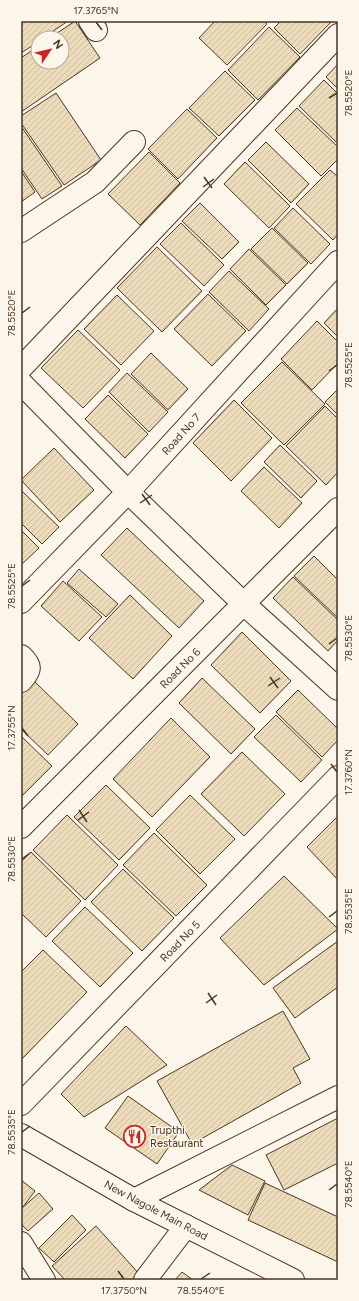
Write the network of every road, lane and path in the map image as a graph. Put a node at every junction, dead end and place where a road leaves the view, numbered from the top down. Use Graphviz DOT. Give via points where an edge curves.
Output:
graph roads {
  1 [pos="338,35"];
  2 [pos="134,142"];
  3 [pos="21,232"];
  4 [pos="338,262"];
  5 [pos="21,368"];
  6 [pos="21,383"];
  7 [pos="128,492"];
  8 [pos="338,509"];
  9 [pos="21,602"];
  10 [pos="244,604"];
  11 [pos="21,656"];
  12 [pos="21,681"];
  13 [pos="338,689"];
  14 [pos="338,777"];
  15 [pos="21,827"];
  16 [pos="338,1097"];
  17 [pos="21,1104"];
  18 [pos="21,1135"];
  19 [pos="134,1200"];
  20 [pos="186,1226"];
  21 [pos="21,1243"];
  22 [pos="36,1277"];
  23 [pos="145,1280"];
  24 [pos="293,1280"];
  1 -- 5 [label="street"];
  2 -- 3 [label="street" via="95,182"];
  4 -- 7 [label="street, Road No 7"];
  6 -- 7 [label="street"];
  7 -- 9 [label="street, Road No 7"];
  7 -- 10 [label="street"];
  8 -- 10 [label="street, Road No 6"];
  10 -- 13 [label="street"];
  10 -- 15 [label="street, Road No 6"];
  11 -- 12 [label="street" via="30,668"];
  14 -- 17 [label="street, Road No 5"];
  16 -- 19 [label="street"];
  18 -- 19 [label="street, New Nagole Main Road"];
  19 -- 20 [label="street, New Nagole Main Road"];
  20 -- 23 [label="street"];
  20 -- 24 [label="street, New Nagole Main Road"];
  21 -- 22 [label="street"];
}
